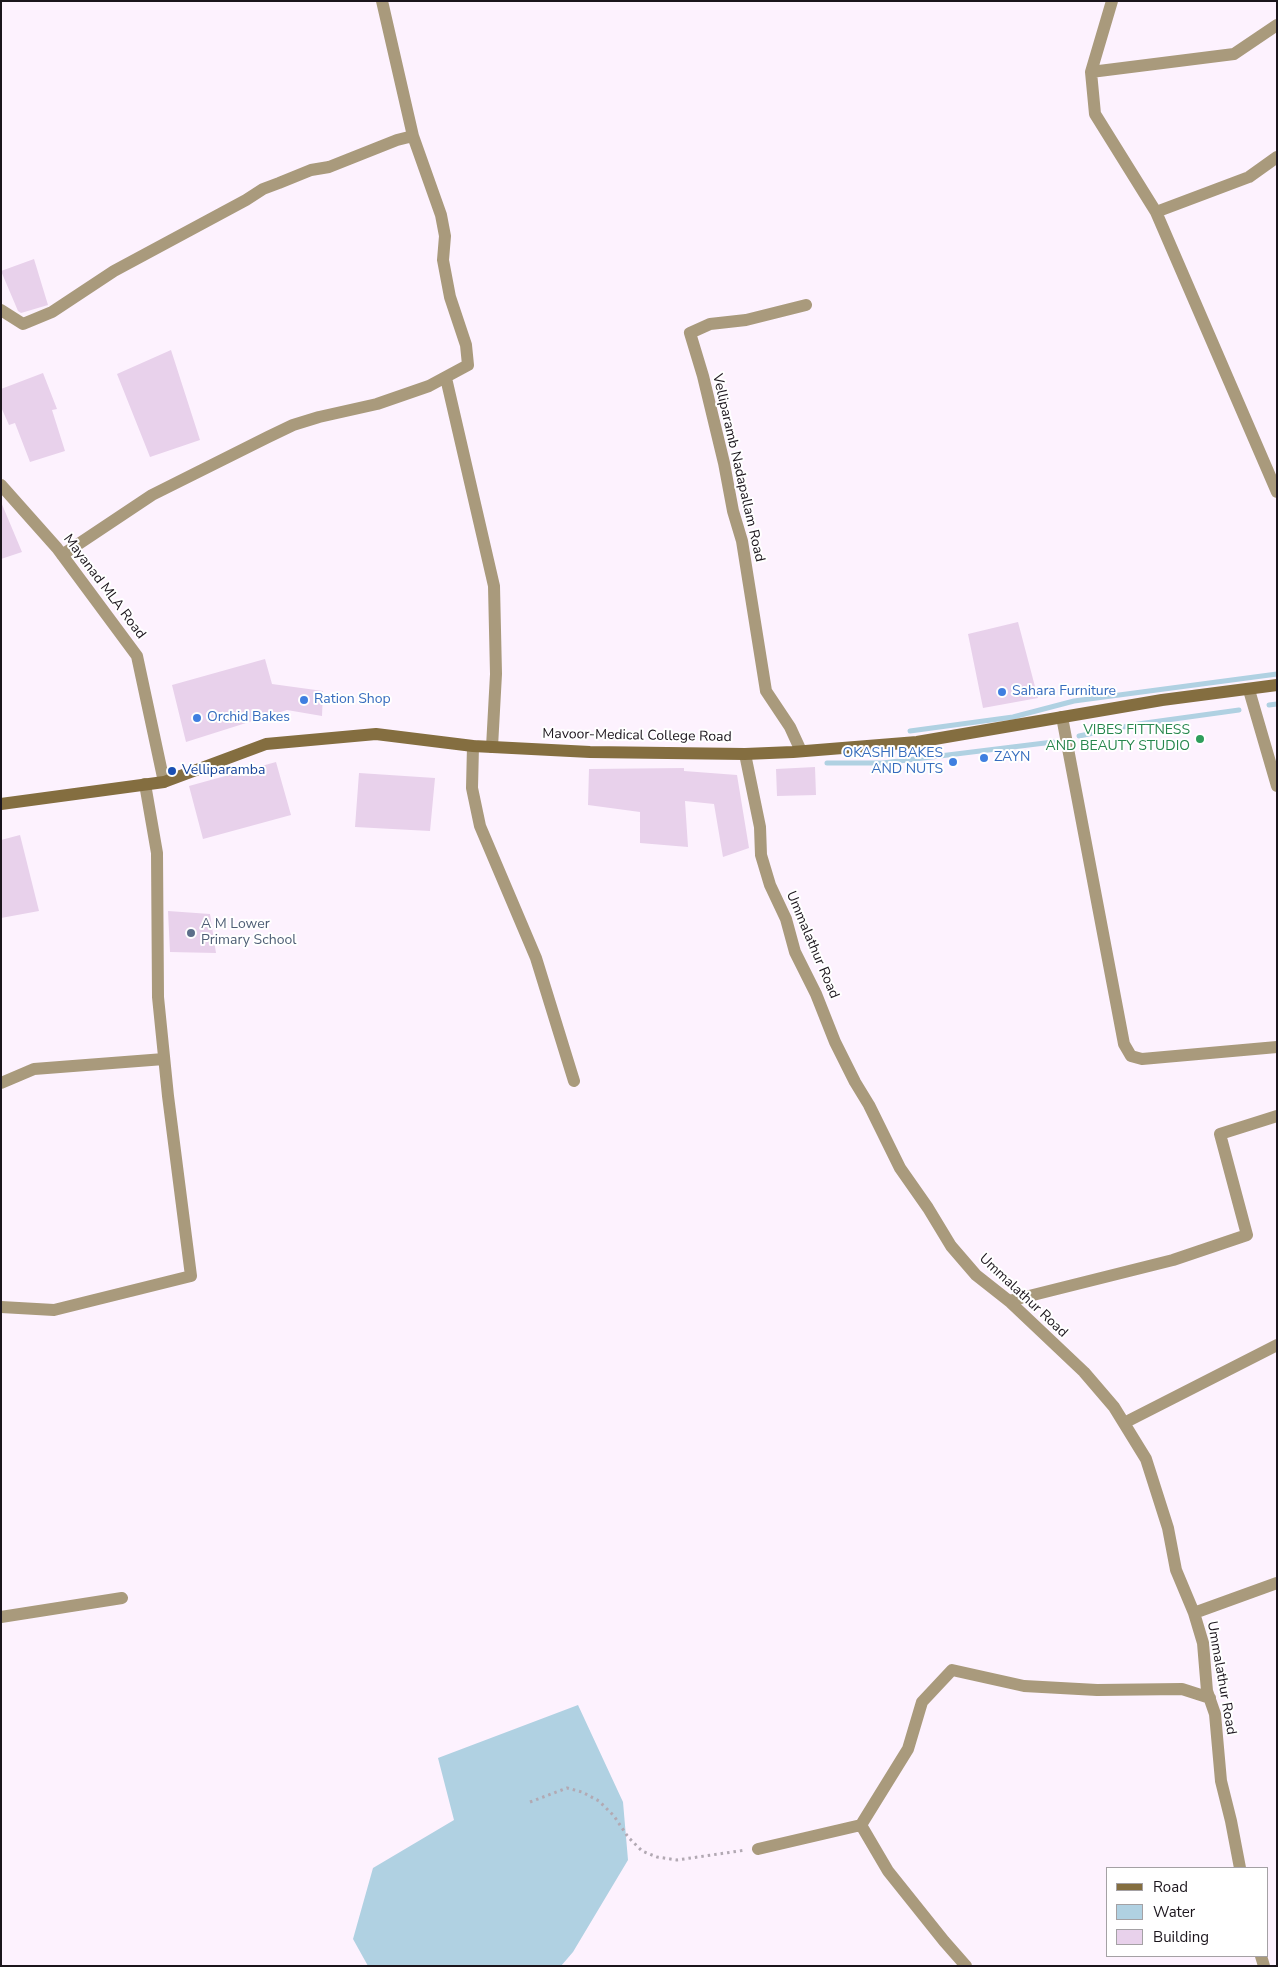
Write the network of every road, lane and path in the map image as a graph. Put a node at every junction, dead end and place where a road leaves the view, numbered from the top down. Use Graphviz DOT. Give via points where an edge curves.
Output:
graph roads {
  1 [pos="382,1"];
  2 [pos="1112,1"];
  3 [pos="1277,25"];
  4 [pos="1091,72"];
  5 [pos="413,136"];
  6 [pos="1277,157"];
  7 [pos="1156,212"];
  8 [pos="806,305"];
  9 [pos="1,310"];
  10 [pos="446,378"];
  11 [pos="1,484"];
  12 [pos="1277,492"];
  13 [pos="62,555"];
  14 [pos="1277,685"];
  15 [pos="1250,690"];
  16 [pos="1062,717"];
  17 [pos="474,746"];
  18 [pos="492,747"];
  19 [pos="801,751"];
  20 [pos="745,754"];
  21 [pos="164,782"];
  22 [pos="145,784"];
  23 [pos="1277,786"];
  24 [pos="1,804"];
  25 [pos="1277,1047"];
  26 [pos="164,1059"];
  27 [pos="574,1081"];
  28 [pos="1,1083"];
  29 [pos="1277,1116"];
  30 [pos="1009,1301"];
  31 [pos="1,1307"];
  32 [pos="1277,1345"];
  33 [pos="1124,1423"];
  34 [pos="1277,1583"];
  35 [pos="122,1598"];
  36 [pos="1194,1612"];
  37 [pos="1,1617"];
  38 [pos="1210,1698"];
  39 [pos="530,1802"];
  40 [pos="861,1825"];
  41 [pos="758,1849"];
  42 [pos="1240,1867"];
  43 [pos="966,1966"];
  1 -- 5 [label="street"];
  2 -- 4 [label="street"];
  3 -- 4 [label="street" via="1234,54"];
  4 -- 7 [label="street" via="1096,114"];
  5 -- 9 [label="street" via="263,189 114,271 52,312 23,324"];
  5 -- 10 [label="street" via="441,215 445,236 443,260 450,297 466,345 468,365"];
  6 -- 7 [label="street" via="1249,177"];
  7 -- 12 [label="street"];
  8 -- 19 [label="street, Velliparamb Nadapallam Road" via="746,320 710,324 690,333 742,541 766,691 790,727"];
  10 -- 13 [label="street" via="377,404 319,417 268,436 152,495"];
  10 -- 18 [label="street" via="494,586 496,674"];
  11 -- 13 [label="street, Mayanad MLA Road"];
  13 -- 21 [label="street, Mayanad MLA Road" via="137,656"];
  14 -- 15 [label="main road, Mavoor-Medical College Road"];
  15 -- 16 [label="main road, Mavoor-Medical College Road" via="1162,700"];
  15 -- 23 [label="street"];
  16 -- 19 [label="main road, Mavoor-Medical College Road" via="918,742"];
  16 -- 25 [label="street" via="1124,1044 1130,1056 1142,1059"];
  17 -- 18 [label="main road, Mavoor-Medical College Road"];
  17 -- 21 [label="main road, Mavoor-Medical College Road" via="376,734 266,744"];
  17 -- 27 [label="street" via="472,788 480,826 536,958"];
  18 -- 20 [label="main road, Mavoor-Medical College Road"];
  19 -- 20 [label="main road, Mavoor-Medical College Road"];
  20 -- 30 [label="street, Ummalathur Road" via="760,826 761,855 770,885 786,919 795,952 851,1075 900,1168 951,1246 976,1275"];
  21 -- 22 [label="main road, Mavoor-Medical College Road"];
  22 -- 24 [label="main road, Mavoor-Medical College Road"];
  22 -- 26 [label="street" via="157,853 158,998"];
  26 -- 28 [label="street" via="34,1069"];
  26 -- 31 [label="street" via="191,1276 54,1310"];
  29 -- 30 [label="street" via="1220,1134 1247,1235 1173,1260"];
  30 -- 33 [label="street, Ummalathur Road" via="1084,1372"];
  32 -- 33 [label="street"];
  33 -- 36 [label="street, Ummalathur Road" via="1146,1459 1168,1528 1176,1570"];
  34 -- 36 [label="street"];
  35 -- 37 [label="street"];
  36 -- 38 [label="street, Ummalathur Road" via="1203,1643"];
  38 -- 40 [label="street" via="1182,1689 1097,1690 1024,1686 952,1670 922,1702 908,1749"];
  38 -- 42 [label="street, Ummalathur Road" via="1215,1714 1221,1781"];
  39 -- 41 [label="path" via="567,1788 582,1792 599,1801 642,1851 657,1857 677,1860"];
  40 -- 41 [label="street"];
  40 -- 43 [label="street" via="888,1871"];
}
